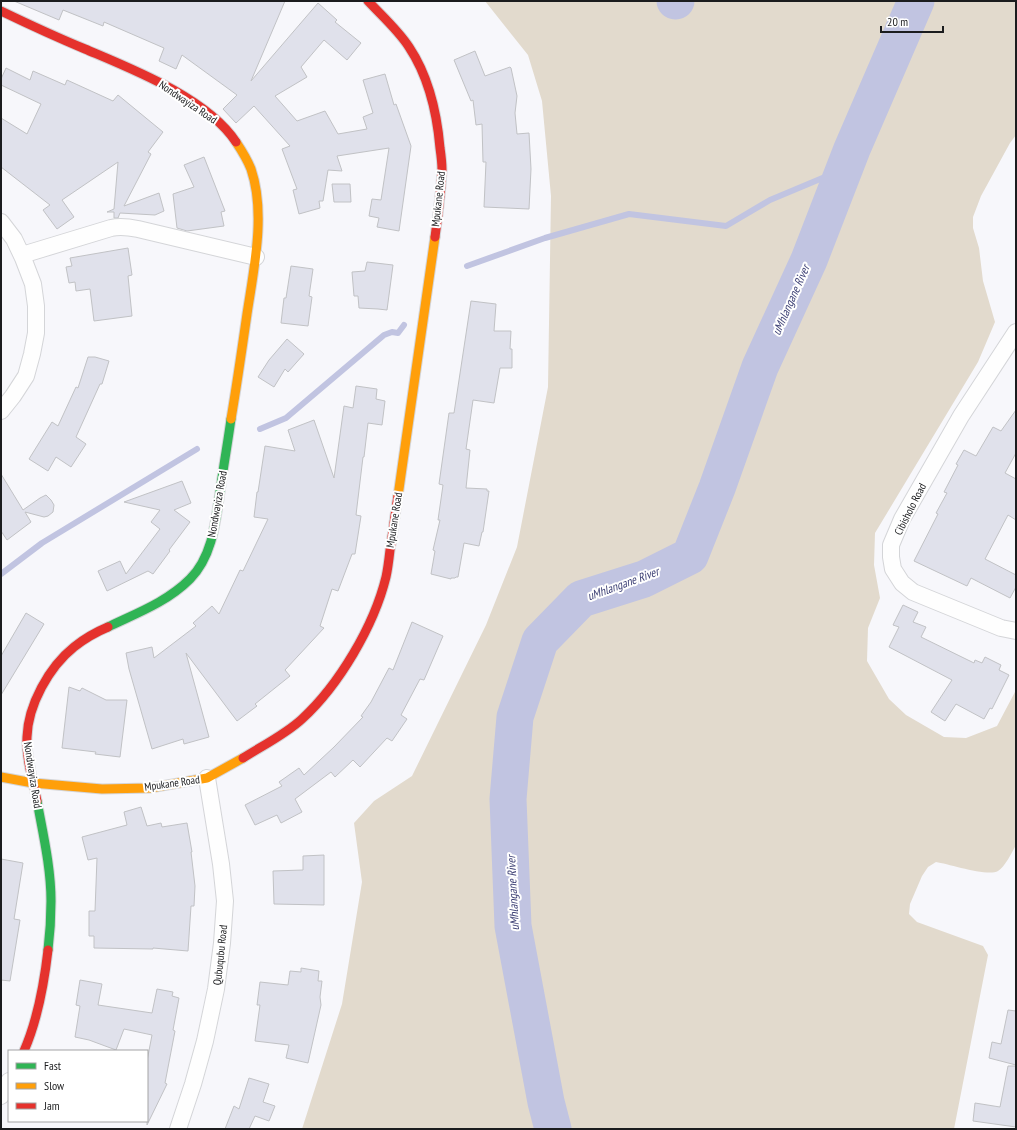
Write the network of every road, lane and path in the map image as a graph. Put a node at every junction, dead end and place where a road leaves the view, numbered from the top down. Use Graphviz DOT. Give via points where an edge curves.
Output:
graph roads {
  1 [pos="368,1"];
  2 [pos="1,11"];
  3 [pos="1,222"];
  4 [pos="22,255"];
  5 [pos="256,257"];
  6 [pos="1016,332"];
  7 [pos="1,410"];
  8 [pos="1016,631"];
  9 [pos="1,777"];
  10 [pos="207,778"];
  11 [pos="33,784"];
  12 [pos="24,1050"];
  13 [pos="8,1083"];
  14 [pos="1,1096"];
  15 [pos="178,1129"];
  1 -- 10 [label="street, Mpukane Road" via="409,47 420,68 430,92 438,127 442,168 440,199 386,577 363,637 320,700 301,720 276,738"];
  2 -- 5 [label="street, Nondwayiza Road" via="151,78 214,118 233,138 246,159 252,178 257,199"];
  3 -- 4 [label="street"];
  4 -- 5 [label="street" via="111,228 127,226"];
  4 -- 7 [label="street" via="35,296 36,333 26,376"];
  5 -- 11 [label="street, Nondwayiza Road" via="214,531 208,550 190,580 163,600 98,631 78,644 50,674 32,710 27,727 26,742"];
  6 -- 8 [label="street, Cibisholo Road" via="961,416 902,519 891,545 891,557 902,583 913,592 1001,628"];
  9 -- 11 [label="street, Mpukane Road"];
  10 -- 11 [label="street, Mpukane Road" via="150,788 102,789"];
  10 -- 15 [label="street, Qubuqubu Road" via="222,864 225,901 222,943 205,1041 194,1084"];
  11 -- 12 [label="street, Nondwayiza Road" via="50,878 51,915 41,1001"];
  13 -- 14 [label="street"];
}
